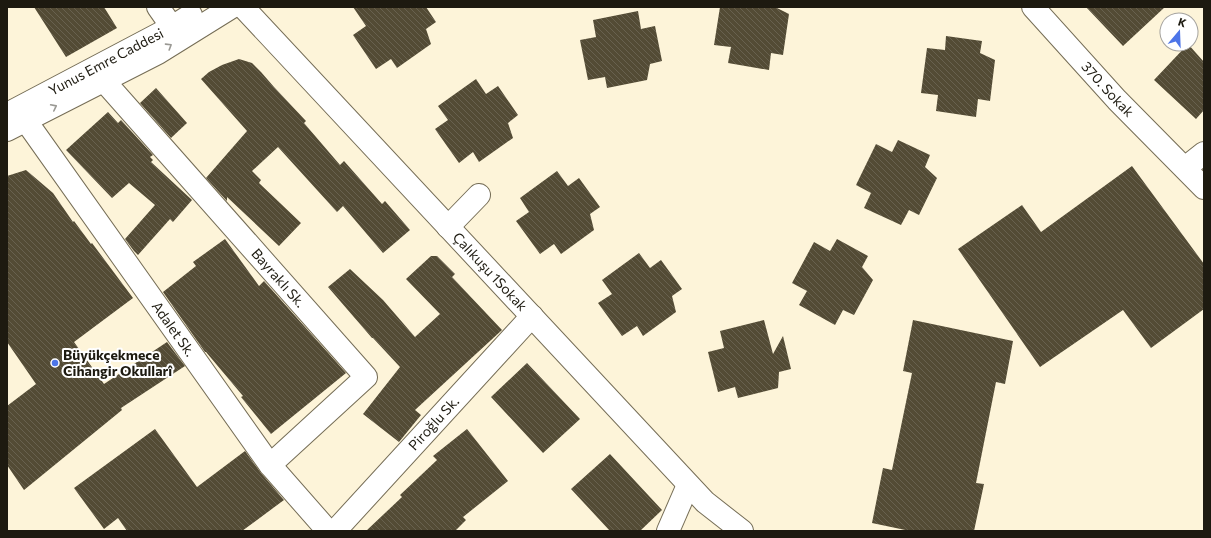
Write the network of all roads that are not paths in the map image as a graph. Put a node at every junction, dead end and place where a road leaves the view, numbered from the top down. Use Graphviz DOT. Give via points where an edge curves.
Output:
graph roads {
  1 [pos="158,7"];
  2 [pos="203,7"];
  3 [pos="232,7"];
  4 [pos="243,7"];
  5 [pos="1041,10"];
  6 [pos="172,27"];
  7 [pos="104,82"];
  8 [pos="13,122"];
  9 [pos="1204,153"];
  10 [pos="1185,168"];
  11 [pos="1204,188"];
  12 [pos="480,195"];
  13 [pos="448,227"];
  14 [pos="532,316"];
  15 [pos="270,465"];
  16 [pos="688,485"];
  17 [pos="328,531"];
  18 [pos="335,531"];
  19 [pos="668,531"];
  20 [pos="742,531"];
  1 -- 6 [label="street"];
  2 -- 6 [label="street, Yunus Emre Caddesi"];
  7 -- 3 [label="street, one-way" via="158,53"];
  4 -- 13 [label="street, Çalıkuşu 1Sokak"];
  5 -- 10 [label="street, 370. Sokak" via="1117,100"];
  6 -- 8 [label="street, Yunus Emre Caddesi"];
  8 -- 7 [label="street, one-way"];
  7 -- 15 [label="street, Bayraklı Sk." via="366,377"];
  8 -- 15 [label="street, Adalet Sk."];
  9 -- 10 [label="street"];
  10 -- 11 [label="street, 370. Sokak"];
  12 -- 13 [label="street"];
  13 -- 14 [label="street, Çalıkuşu 1Sokak"];
  14 -- 16 [label="street, Çalıkuşu 1Sokak"];
  14 -- 18 [label="street, Piroğlu Sk."];
  15 -- 17 [label="street, Adalet Sk."];
  16 -- 19 [label="street"];
  16 -- 20 [label="street, Çalıkuşu 1Sokak"];
}
